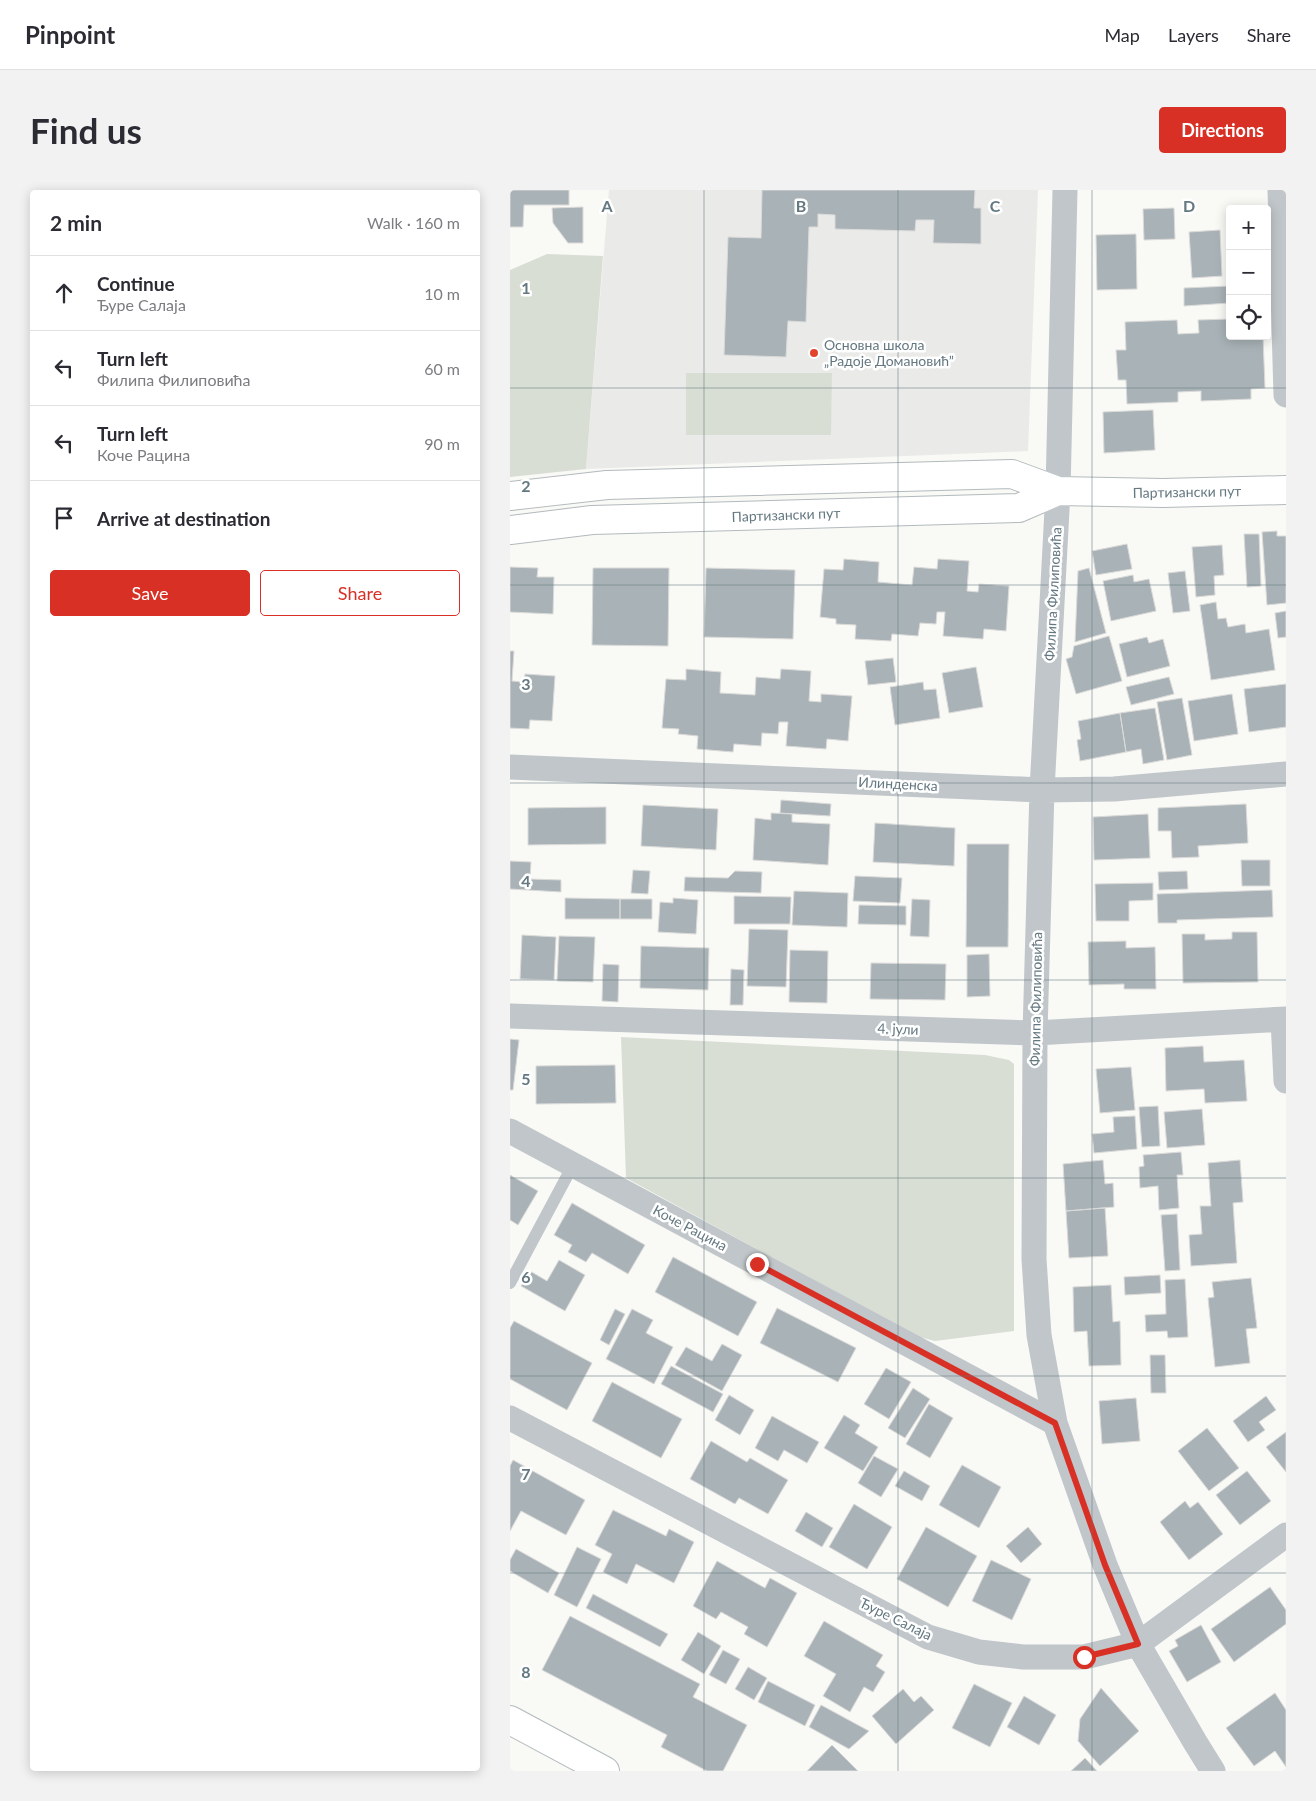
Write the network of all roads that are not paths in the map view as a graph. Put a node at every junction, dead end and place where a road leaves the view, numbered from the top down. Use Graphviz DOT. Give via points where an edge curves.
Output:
graph roads {
  1 [pos="1064,190"];
  2 [pos="1280,190"];
  3 [pos="1286,395"];
  4 [pos="1286,490"];
  5 [pos="1058,491"];
  6 [pos="510,496"];
  7 [pos="510,530"];
  8 [pos="510,767"];
  9 [pos="1286,774"];
  10 [pos="1042,790"];
  11 [pos="510,1016"];
  12 [pos="1284,1020"];
  13 [pos="1035,1033"];
  14 [pos="1286,1081"];
  15 [pos="510,1131"];
  16 [pos="573,1165"];
  17 [pos="510,1284"];
  18 [pos="511,1421"];
  19 [pos="1055,1423"];
  20 [pos="1286,1535"];
  21 [pos="1138,1644"];
  22 [pos="510,1720"];
  23 [pos="605,1771"];
  24 [pos="1213,1771"];
  1 -- 5 [label="street, Филипа Филиповића"];
  2 -- 3 [label="street"];
  4 -- 5 [label="main road, Партизански пут"];
  5 -- 6 [label="main road, Партизански пут" via="1012,474 606,486"];
  5 -- 7 [label="main road, Партизански пут" via="1019,508 592,520"];
  5 -- 10 [label="street, Филипа Филиповића"];
  8 -- 10 [label="street, Илинденска"];
  9 -- 10 [label="street, Илинденска" via="1114,789"];
  10 -- 13 [label="street, Филипа Филиповића"];
  11 -- 13 [label="street, 4. јули"];
  12 -- 13 [label="street, 4. јули"];
  12 -- 14 [label="street"];
  13 -- 19 [label="street, Филипа Филиповића" via="1034,1259 1040,1335"];
  15 -- 16 [label="street, Коче Рацина"];
  16 -- 17 [label="lane"];
  16 -- 19 [label="street, Коче Рацина"];
  18 -- 21 [label="street, Ђуре Салаја" via="928,1637 979,1652 1023,1656 1084,1657"];
  19 -- 21 [label="street, Филипа Филиповића" via="1105,1565"];
  20 -- 21 [label="street, Ђуре Салаја"];
  21 -- 24 [label="street, Филипа Филиповића"];
  22 -- 23 [label="main road"];
}
